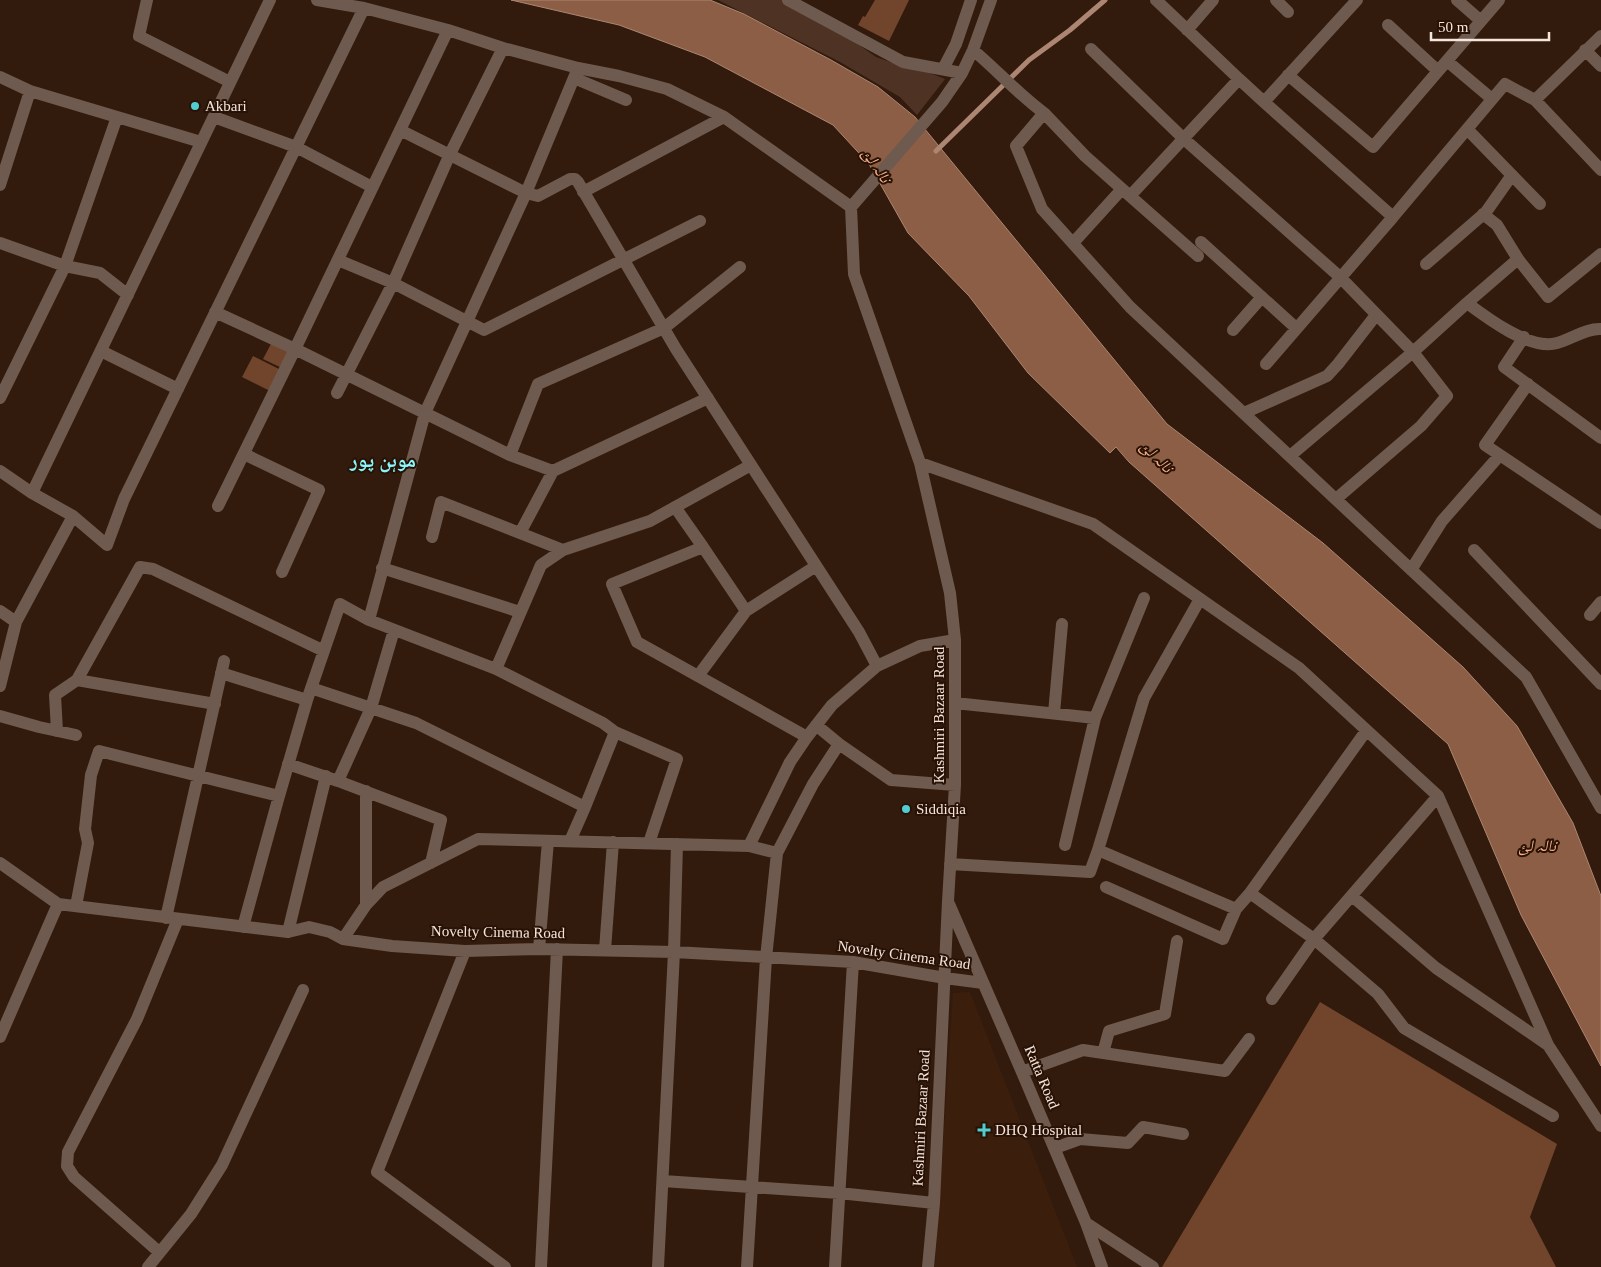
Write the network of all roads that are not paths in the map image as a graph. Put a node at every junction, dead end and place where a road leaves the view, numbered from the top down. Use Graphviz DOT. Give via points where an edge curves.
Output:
graph roads {
  1 [pos="147,0"];
  2 [pos="270,0"];
  3 [pos="317,0"];
  4 [pos="788,0"];
  5 [pos="971,0"];
  6 [pos="991,0"];
  7 [pos="1156,0"];
  8 [pos="1213,0"];
  9 [pos="1276,0"];
  10 [pos="1357,0"];
  11 [pos="1457,0"];
  12 [pos="1499,0"];
  13 [pos="364,8"];
  14 [pos="1288,12"];
  15 [pos="1481,21"];
  16 [pos="1388,25"];
  17 [pos="448,30"];
  18 [pos="1187,30"];
  19 [pos="1601,36"];
  20 [pos="503,48"];
  21 [pos="1091,49"];
  22 [pos="973,50"];
  23 [pos="1586,50"];
  24 [pos="1447,61"];
  25 [pos="1601,66"];
  26 [pos="943,69"];
  27 [pos="1438,71"];
  28 [pos="576,73"];
  29 [pos="962,73"];
  30 [pos="1288,76"];
  31 [pos="0,78"];
  32 [pos="1240,79"];
  33 [pos="230,82"];
  34 [pos="30,91"];
  35 [pos="1492,99"];
  36 [pos="626,100"];
  37 [pos="1535,100"];
  38 [pos="1264,102"];
  39 [pos="1044,113"];
  40 [pos="117,117"];
  41 [pos="214,117"];
  42 [pos="724,118"];
  43 [pos="1467,129"];
  44 [pos="400,130"];
  45 [pos="1184,139"];
  46 [pos="201,142"];
  47 [pos="296,147"];
  48 [pos="450,154"];
  49 [pos="1601,170"];
  50 [pos="1512,175"];
  51 [pos="0,185"];
  52 [pos="372,187"];
  53 [pos="583,192"];
  54 [pos="1126,192"];
  55 [pos="526,193"];
  56 [pos="1540,204"];
  57 [pos="851,206"];
  58 [pos="1483,214"];
  59 [pos="1393,216"];
  60 [pos="700,221"];
  61 [pos="1201,242"];
  62 [pos="0,243"];
  63 [pos="1073,243"];
  64 [pos="1601,254"];
  65 [pos="1198,256"];
  66 [pos="623,259"];
  67 [pos="1518,259"];
  68 [pos="338,260"];
  69 [pos="1426,264"];
  70 [pos="65,266"];
  71 [pos="740,267"];
  72 [pos="1340,277"];
  73 [pos="393,283"];
  74 [pos="128,295"];
  75 [pos="1262,297"];
  76 [pos="1467,303"];
  77 [pos="215,312"];
  78 [pos="1376,315"];
  79 [pos="466,321"];
  80 [pos="664,328"];
  81 [pos="1296,328"];
  82 [pos="1601,329"];
  83 [pos="1233,330"];
  84 [pos="1524,338"];
  85 [pos="295,349"];
  86 [pos="101,350"];
  87 [pos="1413,352"];
  88 [pos="1266,364"];
  89 [pos="347,375"];
  90 [pos="1528,384"];
  91 [pos="178,389"];
  92 [pos="337,393"];
  93 [pos="0,398"];
  94 [pos="708,398"];
  95 [pos="426,413"];
  96 [pos="1244,413"];
  97 [pos="1601,438"];
  98 [pos="244,454"];
  99 [pos="510,454"];
  100 [pos="1290,456"];
  101 [pos="1499,456"];
  102 [pos="920,463"];
  103 [pos="751,465"];
  104 [pos="553,470"];
  105 [pos="0,471"];
  106 [pos="32,493"];
  107 [pos="1336,499"];
  108 [pos="218,506"];
  109 [pos="675,507"];
  110 [pos="73,516"];
  111 [pos="1601,523"];
  112 [pos="520,533"];
  113 [pos="432,537"];
  114 [pos="703,547"];
  115 [pos="563,550"];
  116 [pos="1474,550"];
  117 [pos="816,566"];
  118 [pos="382,568"];
  119 [pos="1412,570"];
  120 [pos="282,572"];
  121 [pos="1144,598"];
  122 [pos="1200,599"];
  123 [pos="1601,602"];
  124 [pos="0,611"];
  125 [pos="746,611"];
  126 [pos="520,612"];
  127 [pos="1590,615"];
  128 [pos="369,620"];
  129 [pos="16,622"];
  130 [pos="1062,624"];
  131 [pos="394,630"];
  132 [pos="955,640"];
  133 [pos="324,651"];
  134 [pos="877,666"];
  135 [pos="496,669"];
  136 [pos="698,676"];
  137 [pos="77,680"];
  138 [pos="1601,684"];
  139 [pos="0,686"];
  140 [pos="309,694"];
  141 [pos="955,703"];
  142 [pos="214,704"];
  143 [pos="371,708"];
  144 [pos="1054,713"];
  145 [pos="0,716"];
  146 [pos="1095,718"];
  147 [pos="816,725"];
  148 [pos="1366,730"];
  149 [pos="57,731"];
  150 [pos="615,732"];
  151 [pos="76,735"];
  152 [pos="807,737"];
  153 [pos="839,744"];
  154 [pos="288,764"];
  155 [pos="198,776"];
  156 [pos="326,776"];
  157 [pos="338,780"];
  158 [pos="955,786"];
  159 [pos="366,791"];
  160 [pos="279,796"];
  161 [pos="1438,796"];
  162 [pos="585,807"];
  163 [pos="1601,808"];
  164 [pos="548,841"];
  165 [pos="570,841"];
  166 [pos="613,842"];
  167 [pos="650,843"];
  168 [pos="677,844"];
  169 [pos="1065,845"];
  170 [pos="749,846"];
  171 [pos="1098,850"];
  172 [pos="777,853"];
  173 [pos="0,862"];
  174 [pos="430,863"];
  175 [pos="950,864"];
  176 [pos="1106,887"];
  177 [pos="1250,893"];
  178 [pos="1352,896"];
  179 [pos="948,901"];
  180 [pos="58,904"];
  181 [pos="366,905"];
  182 [pos="76,906"];
  183 [pos="1236,909"];
  184 [pos="172,918"];
  185 [pos="243,927"];
  186 [pos="288,932"];
  187 [pos="1314,939"];
  188 [pos="344,940"];
  189 [pos="1177,940"];
  190 [pos="539,948"];
  191 [pos="557,949"];
  192 [pos="605,950"];
  193 [pos="465,951"];
  194 [pos="674,952"];
  195 [pos="766,958"];
  196 [pos="853,962"];
  197 [pos="944,978"];
  198 [pos="983,983"];
  199 [pos="303,990"];
  200 [pos="1272,999"];
  201 [pos="0,1037"];
  202 [pos="1249,1039"];
  203 [pos="1548,1045"];
  204 [pos="1103,1053"];
  205 [pos="1022,1072"];
  206 [pos="1553,1116"];
  207 [pos="1601,1126"];
  208 [pos="1183,1134"];
  209 [pos="1055,1148"];
  210 [pos="663,1181"];
  211 [pos="752,1188"];
  212 [pos="839,1193"];
  213 [pos="934,1203"];
  214 [pos="1086,1223"];
  215 [pos="159,1252"];
  216 [pos="148,1267"];
  217 [pos="505,1267"];
  218 [pos="540,1267"];
  219 [pos="658,1267"];
  220 [pos="747,1267"];
  221 [pos="835,1267"];
  222 [pos="928,1267"];
  223 [pos="1102,1267"];
  224 [pos="1153,1267"];
  1 -- 33 [label="street" via="139,36"];
  2 -- 33 [label="street"];
  3 -- 13 [label="street"];
  4 -- 26 [label="street" via="903,62"];
  5 -- 26 [label="street" via="956,44"];
  6 -- 22 [label="street"];
  7 -- 18 [label="street"];
  8 -- 18 [label="street"];
  9 -- 14 [label="street"];
  10 -- 30 [label="street"];
  11 -- 15 [label="street"];
  12 -- 15 [label="street"];
  13 -- 17 [label="street"];
  13 -- 47 [label="street"];
  15 -- 24 [label="street"];
  16 -- 27 [label="street"];
  17 -- 20 [label="street"];
  17 -- 44 [label="street"];
  18 -- 32 [label="street"];
  19 -- 23 [label="street"];
  20 -- 28 [label="street"];
  20 -- 48 [label="street"];
  21 -- 45 [label="street"];
  22 -- 29 [label="street"];
  22 -- 39 [label="street"];
  23 -- 25 [label="street"];
  23 -- 37 [label="street"];
  24 -- 27 [label="street"];
  24 -- 35 [label="street"];
  26 -- 29 [label="street"];
  27 -- 30 [label="street" via="1373,147"];
  28 -- 36 [label="street"];
  28 -- 42 [label="street" via="619,76 667,89"];
  28 -- 55 [label="street"];
  29 -- 57 [label="street" via="942,102"];
  30 -- 38 [label="street"];
  31 -- 34 [label="street"];
  32 -- 38 [label="street"];
  32 -- 45 [label="street"];
  33 -- 41 [label="street"];
  34 -- 40 [label="street"];
  34 -- 51 [label="street"];
  35 -- 37 [label="street" via="1505,84"];
  35 -- 43 [label="street"];
  37 -- 49 [label="street"];
  38 -- 59 [label="street"];
  39 -- 54 [label="street" via="1085,156"];
  39 -- 63 [label="street" via="1016,146 1042,209"];
  40 -- 46 [label="street"];
  40 -- 70 [label="street"];
  41 -- 46 [label="street"];
  41 -- 47 [label="street"];
  42 -- 53 [label="street"];
  42 -- 57 [label="street"];
  43 -- 50 [label="street"];
  43 -- 59 [label="street"];
  44 -- 48 [label="street"];
  44 -- 52 [label="street"];
  45 -- 54 [label="street"];
  45 -- 72 [label="street"];
  46 -- 74 [label="street"];
  47 -- 52 [label="street"];
  47 -- 77 [label="street"];
  48 -- 55 [label="street"];
  48 -- 73 [label="street"];
  50 -- 56 [label="street"];
  50 -- 58 [label="street"];
  52 -- 68 [label="street"];
  53 -- 55 [label="street" via="575,179 570,179 538,196"];
  53 -- 66 [label="street"];
  54 -- 63 [label="street"];
  54 -- 65 [label="street"];
  55 -- 79 [label="street"];
  57 -- 102 [label="street, Kashmiri Bazaar Road" via="854,274"];
  58 -- 67 [label="street" via="1497,225"];
  58 -- 69 [label="street"];
  59 -- 72 [label="street"];
  60 -- 66 [label="street"];
  61 -- 75 [label="street"];
  62 -- 70 [label="street"];
  63 -- 96 [label="street" via="1130,307"];
  64 -- 67 [label="street" via="1548,297"];
  66 -- 79 [label="street" via="484,330"];
  66 -- 80 [label="street"];
  67 -- 76 [label="street"];
  68 -- 73 [label="street"];
  68 -- 85 [label="street"];
  70 -- 74 [label="street" via="100,273"];
  70 -- 93 [label="street"];
  71 -- 80 [label="street"];
  72 -- 78 [label="street"];
  72 -- 81 [label="street"];
  73 -- 79 [label="street"];
  73 -- 89 [label="street"];
  74 -- 86 [label="street"];
  75 -- 81 [label="street"];
  75 -- 83 [label="street"];
  76 -- 84 [label="street" via="1496,325"];
  76 -- 87 [label="street"];
  77 -- 85 [label="street"];
  77 -- 91 [label="street"];
  78 -- 87 [label="street"];
  78 -- 96 [label="street" via="1327,376"];
  79 -- 95 [label="street"];
  80 -- 94 [label="street"];
  80 -- 99 [label="street" via="538,384"];
  81 -- 88 [label="street"];
  82 -- 84 [label="street" via="1594,328 1550,345"];
  84 -- 90 [label="street" via="1504,367"];
  85 -- 89 [label="street"];
  85 -- 98 [label="street"];
  86 -- 91 [label="street"];
  86 -- 106 [label="street"];
  87 -- 100 [label="street"];
  87 -- 107 [label="street" via="1447,396 1421,426"];
  89 -- 92 [label="street"];
  89 -- 95 [label="street"];
  90 -- 97 [label="street"];
  90 -- 101 [label="street" via="1485,445"];
  91 -- 110 [label="street" via="124,499 107,546"];
  94 -- 103 [label="street"];
  94 -- 104 [label="street"];
  95 -- 99 [label="street"];
  95 -- 118 [label="street"];
  96 -- 100 [label="street"];
  98 -- 108 [label="street"];
  98 -- 120 [label="street" via="319,490"];
  99 -- 104 [label="street"];
  100 -- 107 [label="street"];
  101 -- 111 [label="street"];
  101 -- 119 [label="street" via="1442,521"];
  102 -- 122 [label="street" via="1093,524"];
  102 -- 132 [label="street, Kashmiri Bazaar Road" via="950,592"];
  103 -- 109 [label="street"];
  103 -- 117 [label="street"];
  104 -- 112 [label="street"];
  105 -- 106 [label="street"];
  106 -- 110 [label="street"];
  107 -- 119 [label="street"];
  109 -- 114 [label="street"];
  109 -- 115 [label="street" via="650,521"];
  110 -- 129 [label="street"];
  112 -- 113 [label="street" via="440,502"];
  112 -- 115 [label="street"];
  114 -- 125 [label="street"];
  114 -- 136 [label="street" via="612,584 637,642"];
  115 -- 126 [label="street" via="541,565"];
  116 -- 138 [label="street"];
  117 -- 125 [label="street"];
  117 -- 134 [label="street"];
  118 -- 126 [label="street"];
  118 -- 128 [label="street"];
  119 -- 163 [label="street" via="1526,677"];
  121 -- 146 [label="street"];
  122 -- 148 [label="street" via="1299,668"];
  122 -- 171 [label="street" via="1144,698"];
  123 -- 127 [label="street"];
  124 -- 129 [label="street"];
  125 -- 136 [label="street"];
  126 -- 135 [label="street"];
  128 -- 131 [label="street"];
  128 -- 133 [label="street" via="340,604"];
  129 -- 139 [label="street"];
  130 -- 144 [label="street"];
  131 -- 135 [label="street"];
  131 -- 143 [label="street"];
  132 -- 134 [label="street" via="920,646"];
  132 -- 141 [label="street, Kashmiri Bazaar Road"];
  133 -- 137 [label="street" via="153,569 140,567"];
  133 -- 140 [label="street"];
  134 -- 147 [label="street" via="832,705"];
  135 -- 150 [label="street"];
  136 -- 152 [label="street"];
  137 -- 142 [label="street"];
  137 -- 149 [label="street" via="55,695"];
  140 -- 142 [label="street" via="223,667"];
  140 -- 143 [label="street"];
  140 -- 154 [label="street"];
  141 -- 144 [label="street"];
  141 -- 158 [label="street, Kashmiri Bazaar Road"];
  142 -- 155 [label="street"];
  143 -- 157 [label="street"];
  143 -- 162 [label="street" via="416,723"];
  144 -- 146 [label="street"];
  145 -- 149 [label="street"];
  146 -- 169 [label="street"];
  147 -- 152 [label="street"];
  147 -- 153 [label="street"];
  148 -- 161 [label="street"];
  148 -- 177 [label="street"];
  149 -- 151 [label="street"];
  150 -- 162 [label="street"];
  150 -- 167 [label="street" via="677,759"];
  152 -- 170 [label="street" via="790,762"];
  153 -- 158 [label="street" via="891,780"];
  153 -- 172 [label="street" via="813,784"];
  154 -- 156 [label="street"];
  154 -- 160 [label="street"];
  155 -- 160 [label="street"];
  155 -- 182 [label="street" via="99,751 91,775 85,829 88,844"];
  155 -- 184 [label="street"];
  156 -- 157 [label="street"];
  156 -- 186 [label="street"];
  157 -- 159 [label="street"];
  158 -- 175 [label="street, Kashmiri Bazaar Road"];
  159 -- 174 [label="street" via="441,820"];
  159 -- 181 [label="street"];
  160 -- 185 [label="street"];
  161 -- 178 [label="street"];
  161 -- 203 [label="street"];
  162 -- 165 [label="street"];
  164 -- 165 [label="street"];
  164 -- 174 [label="street" via="478,839"];
  164 -- 190 [label="street"];
  165 -- 166 [label="street"];
  166 -- 167 [label="street"];
  166 -- 192 [label="street"];
  167 -- 168 [label="street"];
  168 -- 170 [label="street"];
  168 -- 194 [label="street"];
  170 -- 172 [label="street"];
  171 -- 175 [label="street" via="1090,872"];
  171 -- 183 [label="street"];
  172 -- 195 [label="street"];
  173 -- 180 [label="street, Novelty Cinema Road"];
  174 -- 181 [label="street" via="383,887"];
  175 -- 179 [label="street, Kashmiri Bazaar Road"];
  176 -- 183 [label="street" via="1223,939"];
  177 -- 183 [label="street"];
  177 -- 187 [label="street"];
  178 -- 187 [label="street"];
  178 -- 203 [label="street" via="1436,968"];
  179 -- 197 [label="street, Kashmiri Bazaar Road"];
  179 -- 198 [label="street, Ratta Road"];
  180 -- 182 [label="street, Novelty Cinema Road"];
  180 -- 201 [label="street"];
  181 -- 188 [label="street"];
  182 -- 184 [label="street, Novelty Cinema Road"];
  184 -- 185 [label="street, Novelty Cinema Road"];
  184 -- 215 [label="street" via="138,1019 68,1152 67,1166 74,1177"];
  185 -- 186 [label="street, Novelty Cinema Road"];
  186 -- 188 [label="street, Novelty Cinema Road" via="309,927 330,932"];
  187 -- 200 [label="street"];
  187 -- 206 [label="street" via="1378,994 1404,1028"];
  188 -- 193 [label="street, Novelty Cinema Road"];
  189 -- 204 [label="street" via="1166,1014 1109,1031"];
  190 -- 191 [label="street, Novelty Cinema Road"];
  190 -- 193 [label="street, Novelty Cinema Road"];
  191 -- 192 [label="street, Novelty Cinema Road"];
  191 -- 218 [label="street"];
  192 -- 194 [label="street, Novelty Cinema Road"];
  193 -- 217 [label="street" via="376,1172"];
  194 -- 195 [label="street, Novelty Cinema Road"];
  194 -- 210 [label="street"];
  195 -- 196 [label="street, Novelty Cinema Road"];
  195 -- 211 [label="street"];
  196 -- 197 [label="street, Novelty Cinema Road"];
  196 -- 212 [label="street"];
  197 -- 198 [label="street, Novelty Cinema Road"];
  197 -- 213 [label="street, Kashmiri Bazaar Road"];
  198 -- 205 [label="street, Ratta Road"];
  199 -- 215 [label="street" via="222,1165 191,1214"];
  202 -- 204 [label="street" via="1225,1071"];
  203 -- 207 [label="street"];
  204 -- 205 [label="street" via="1082,1050"];
  205 -- 209 [label="street, Ratta Road"];
  208 -- 209 [label="street" via="1143,1127 1128,1143 1080,1139"];
  209 -- 214 [label="street, Ratta Road"];
  210 -- 211 [label="street"];
  210 -- 219 [label="street"];
  211 -- 212 [label="street"];
  211 -- 220 [label="street"];
  212 -- 213 [label="street"];
  212 -- 221 [label="street"];
  213 -- 222 [label="street, Kashmiri Bazaar Road"];
  214 -- 223 [label="street, Ratta Road"];
  214 -- 224 [label="street"];
  215 -- 216 [label="street"];
}
